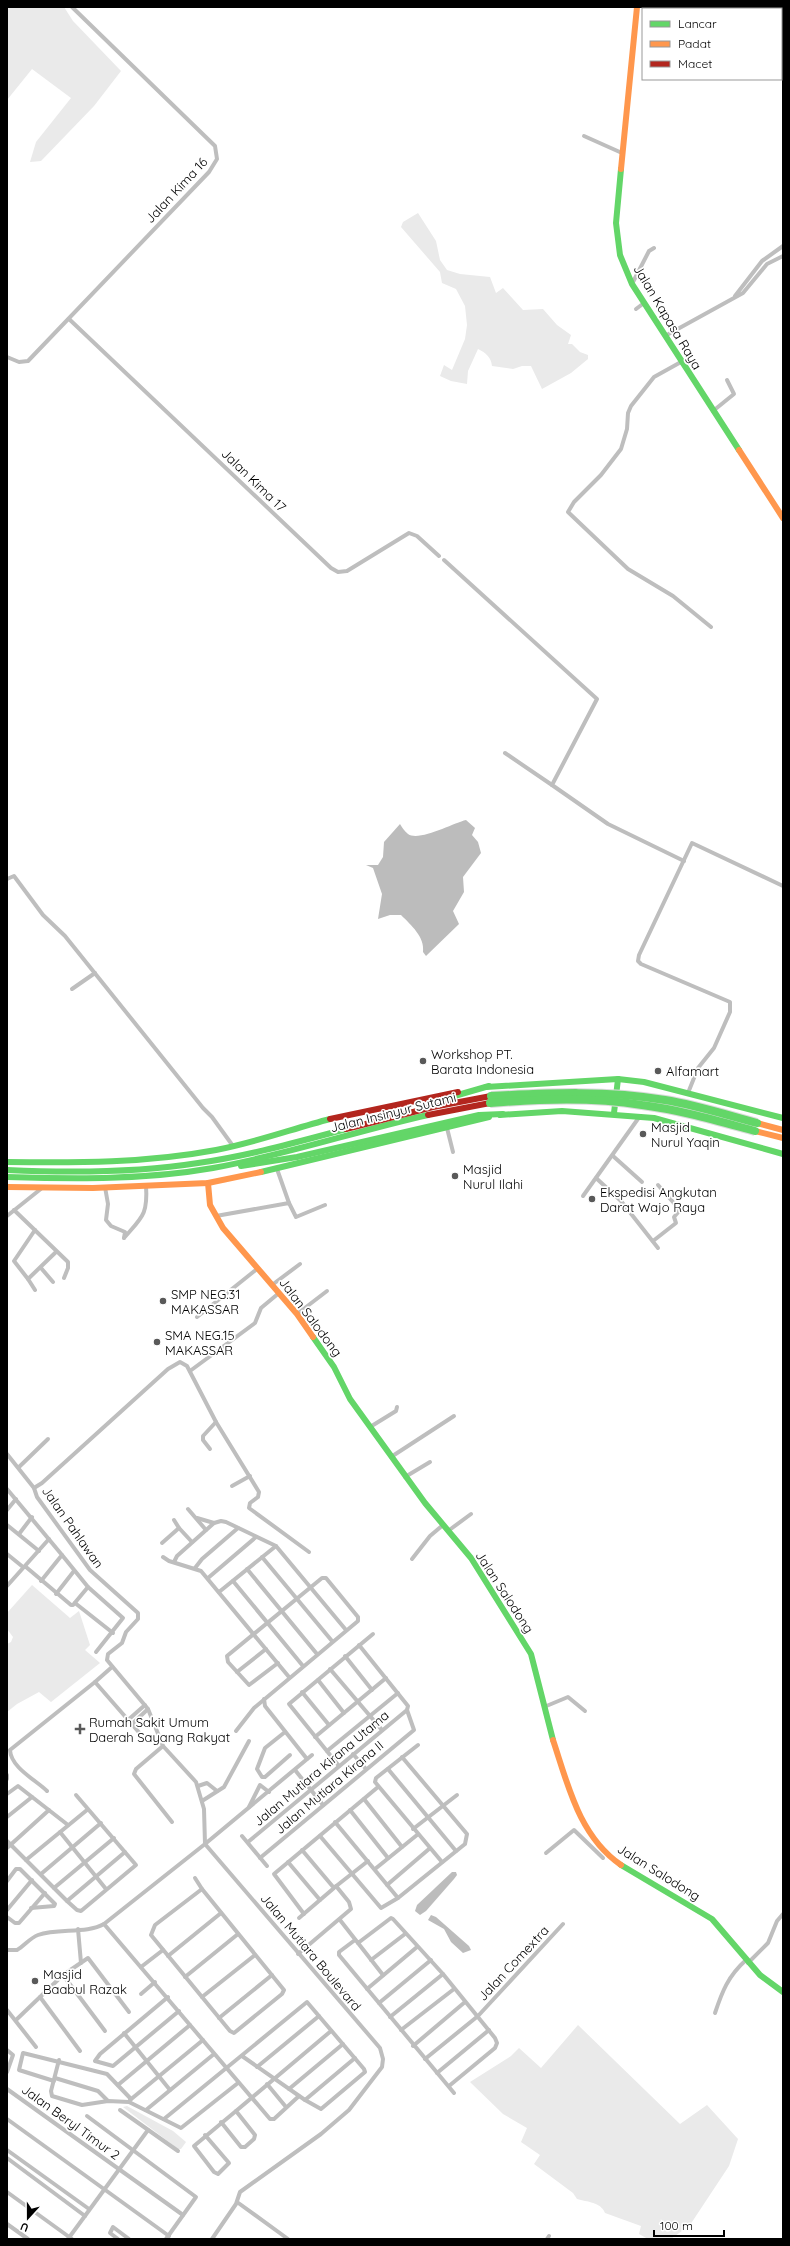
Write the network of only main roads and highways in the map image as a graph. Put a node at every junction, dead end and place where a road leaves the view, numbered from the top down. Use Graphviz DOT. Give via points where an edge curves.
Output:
graph roads {
  1 [pos="637,7"];
  2 [pos="783,518"];
  3 [pos="618,1079"];
  4 [pos="489,1086"];
  5 [pos="490,1100"];
  6 [pos="614,1113"];
  7 [pos="503,1114"];
  8 [pos="783,1118"];
  9 [pos="377,1120"];
  10 [pos="756,1127"];
  11 [pos="783,1130"];
  12 [pos="783,1138"];
  13 [pos="783,1154"];
  14 [pos="7,1162"];
  15 [pos="212,1168"];
  16 [pos="7,1170"];
  17 [pos="7,1177"];
  18 [pos="208,1183"];
  19 [pos="7,1187"];
  20 [pos="783,1992"];
  1 -- 2 [label="main road, Jalan Kapasa Raya" via="616,223 617,242 623,265 664,336"];
  3 -- 4 [label="main road"];
  3 -- 6 [label="main road"];
  3 -- 8 [label="main road" via="644,1082"];
  4 -- 9 [label="main road"];
  4 -- 14 [label="main road" via="338,1118 233,1146 151,1158 62,1163"];
  5 -- 9 [label="main road, Jalan Insinyur Sutami" via="456,1101"];
  5 -- 10 [label="main road, Jalan Insinyur Sutami, bridge" via="621,1102"];
  5 -- 15 [label="main road, Jalan Insinyur Sutami"];
  6 -- 7 [label="main road" via="562,1110"];
  6 -- 13 [label="main road" via="662,1119"];
  7 -- 15 [label="main road" via="479,1115 260,1165"];
  7 -- 18 [label="main road" via="277,1170"];
  9 -- 16 [label="main road, Jalan Insinyur Sutami" via="260,1151 200,1163 105,1171"];
  10 -- 11 [label="main road, Jalan Insinyur Sutami"];
  10 -- 12 [label="main road, Jalan Insinyur Sutami"];
  15 -- 17 [label="main road, Jalan Insinyur Sutami" via="136,1177"];
  18 -- 19 [label="main road"];
  18 -- 20 [label="main road, Jalan Salodong" via="210,1205 232,1241 297,1314 334,1367 350,1399 405,1477 470,1558 531,1654 567,1785 583,1825 619,1864 712,1919 747,1962"];
}
